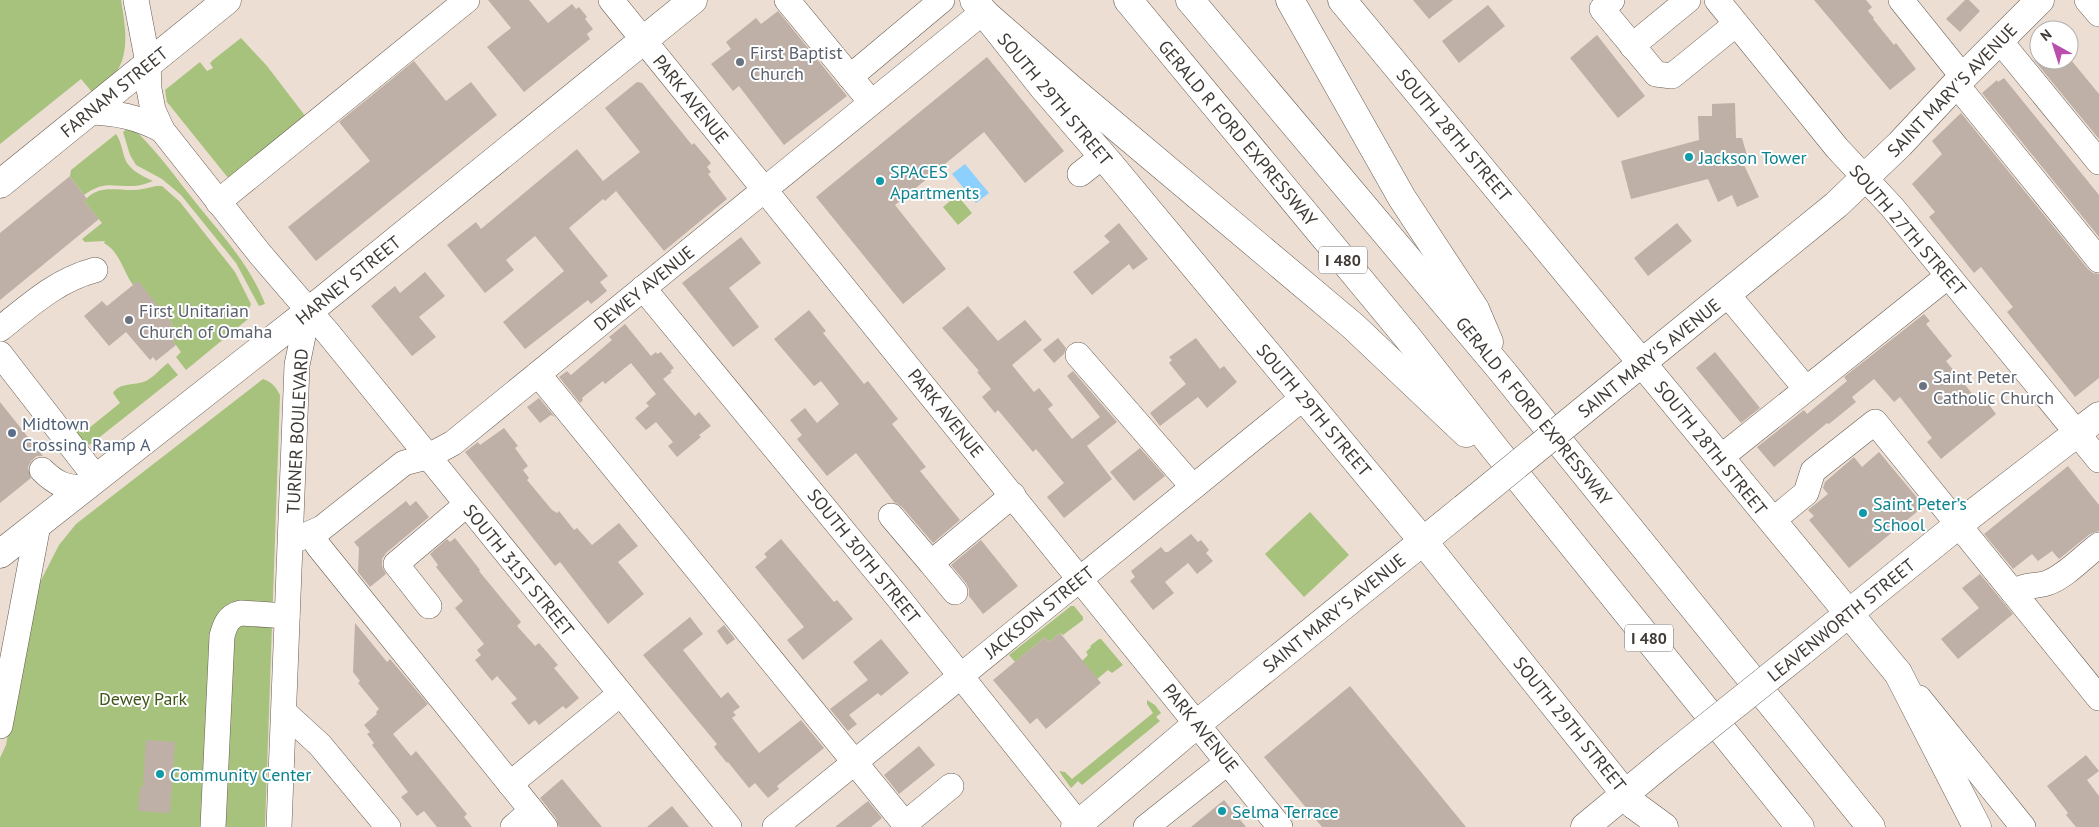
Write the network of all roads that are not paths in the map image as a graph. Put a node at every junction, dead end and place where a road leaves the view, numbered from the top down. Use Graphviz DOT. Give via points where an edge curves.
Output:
graph roads {
  1 [pos="136,0"];
  2 [pos="227,0"];
  3 [pos="467,0"];
  4 [pos="611,0"];
  5 [pos="693,0"];
  6 [pos="787,0"];
  7 [pos="942,0"];
  8 [pos="1128,0"];
  9 [pos="1190,0"];
  10 [pos="1290,0"];
  11 [pos="1342,0"];
  12 [pos="1612,0"];
  13 [pos="1688,0"];
  14 [pos="1716,0"];
  15 [pos="1901,0"];
  16 [pos="2040,0"];
  17 [pos="2087,0"];
  18 [pos="978,6"];
  19 [pos="2099,14"];
  20 [pos="1736,24"];
  21 [pos="643,40"];
  22 [pos="2000,41"];
  23 [pos="1632,46"];
  24 [pos="148,63"];
  25 [pos="850,76"];
  26 [pos="1960,81"];
  27 [pos="871,102"];
  28 [pos="90,112"];
  29 [pos="162,130"];
  30 [pos="1103,156"];
  31 [pos="2099,162"];
  32 [pos="1080,174"];
  33 [pos="1866,178"];
  34 [pos="0,184"];
  35 [pos="765,189"];
  36 [pos="218,202"];
  37 [pos="2099,260"];
  38 [pos="95,270"];
  39 [pos="1948,276"];
  40 [pos="643,288"];
  41 [pos="1727,294"];
  42 [pos="308,312"];
  43 [pos="0,329"];
  44 [pos="0,354"];
  45 [pos="1078,355"];
  46 [pos="1642,363"];
  47 [pos="1502,370"];
  48 [pos="538,374"];
  49 [pos="1806,389"];
  50 [pos="1304,397"];
  51 [pos="2099,416"];
  52 [pos="2076,432"];
  53 [pos="1496,450"];
  54 [pos="427,457"];
  55 [pos="1720,458"];
  56 [pos="2099,460"];
  57 [pos="38,473"];
  58 [pos="1193,487"];
  59 [pos="84,489"];
  60 [pos="1013,495"];
  61 [pos="466,505"];
  62 [pos="891,516"];
  63 [pos="1772,521"];
  64 [pos="38,525"];
  65 [pos="1958,525"];
  66 [pos="301,538"];
  67 [pos="1423,541"];
  68 [pos="2099,545"];
  69 [pos="0,554"];
  70 [pos="931,563"];
  71 [pos="1080,578"];
  72 [pos="956,592"];
  73 [pos="2013,592"];
  74 [pos="429,606"];
  75 [pos="1849,614"];
  76 [pos="287,616"];
  77 [pos="1898,673"];
  78 [pos="960,676"];
  79 [pos="620,694"];
  80 [pos="2099,698"];
  81 [pos="284,712"];
  82 [pos="1197,724"];
  83 [pos="0,726"];
  84 [pos="854,762"];
  85 [pos="1228,762"];
  86 [pos="510,784"];
  87 [pos="951,786"];
  88 [pos="1635,808"];
  89 [pos="538,819"];
  90 [pos="1078,826"];
  91 [pos="213,827"];
  92 [pos="279,827"];
  93 [pos="388,827"];
  94 [pos="513,827"];
  95 [pos="729,827"];
  96 [pos="774,827"];
  97 [pos="1146,827"];
  98 [pos="1280,827"];
  99 [pos="1585,827"];
  100 [pos="1664,827"];
  101 [pos="1800,827"];
  102 [pos="1871,827"];
  103 [pos="1977,827"];
  104 [pos="2023,827"];
  1 -- 24 [label="street"];
  2 -- 24 [label="main road, FARNAM STREET"];
  3 -- 36 [label="street"];
  4 -- 21 [label="street, PARK AVENUE"];
  5 -- 21 [label="main road, HARNEY STREET"];
  6 -- 25 [label="street"];
  7 -- 25 [label="street"];
  8 -- 53 [label="main road, GERALD R FORD EXPRESSWAY / I 480" via="1408,338"];
  9 -- 47 [label="main road, GERALD R FORD EXPRESSWAY / I 480"];
  10 -- 47 [label="main road" via="1402,198 1475,309"];
  11 -- 46 [label="main road, SOUTH 28TH STREET"];
  12 -- 23 [label="street" via="1602,9"];
  13 -- 23 [label="street"];
  14 -- 20 [label="street, SOUTH 27TH STREET"];
  15 -- 26 [label="street"];
  16 -- 22 [label="main road, SAINT MARY'S AVENUE"];
  17 -- 19 [label="street"];
  18 -- 27 [label="street, DEWEY AVENUE"];
  18 -- 30 [label="main road, SOUTH 29TH STREET"];
  18 -- 53 [label="main road" via="1070,88 1353,326 1461,430"];
  20 -- 23 [label="street" via="1672,76 1656,74"];
  20 -- 33 [label="street, SOUTH 27TH STREET" via="1837,148"];
  21 -- 35 [label="street, PARK AVENUE"];
  21 -- 42 [label="main road, HARNEY STREET"];
  22 -- 26 [label="main road, SAINT MARY'S AVENUE"];
  22 -- 31 [label="street"];
  24 -- 28 [label="main road, FARNAM STREET"];
  24 -- 29 [label="street" via="153,110"];
  25 -- 27 [label="street"];
  26 -- 33 [label="main road, SAINT MARY'S AVENUE"];
  26 -- 37 [label="street"];
  27 -- 35 [label="street, DEWEY AVENUE"];
  28 -- 29 [label="street" via="125,115"];
  28 -- 34 [label="main road, FARNAM STREET"];
  29 -- 36 [label="street"];
  30 -- 32 [label="street"];
  30 -- 50 [label="main road, SOUTH 29TH STREET"];
  33 -- 39 [label="street, SOUTH 27TH STREET"];
  33 -- 41 [label="main road, SAINT MARY'S AVENUE"];
  35 -- 40 [label="street, DEWEY AVENUE"];
  35 -- 60 [label="street, PARK AVENUE"];
  36 -- 42 [label="street"];
  38 -- 43 [label="street" via="54,287"];
  39 -- 49 [label="street"];
  39 -- 52 [label="street, SOUTH 27TH STREET"];
  40 -- 48 [label="street, DEWEY AVENUE"];
  40 -- 78 [label="street, SOUTH 30TH STREET"];
  41 -- 46 [label="main road, SAINT MARY'S AVENUE"];
  41 -- 49 [label="street"];
  42 -- 54 [label="street, SOUTH 31ST STREET"];
  42 -- 59 [label="main road, HARNEY STREET"];
  42 -- 66 [label="street, TURNER BOULEVARD" via="296,365"];
  44 -- 59 [label="street"];
  45 -- 58 [label="street"];
  46 -- 55 [label="main road, SOUTH 28TH STREET"];
  46 -- 67 [label="main road, SAINT MARY'S AVENUE, bridge"];
  47 -- 102 [label="main road, GERALD R FORD EXPRESSWAY / I 480"];
  48 -- 54 [label="street, DEWEY AVENUE" via="453,443"];
  48 -- 84 [label="street"];
  49 -- 55 [label="street"];
  50 -- 58 [label="street, JACKSON STREET"];
  50 -- 67 [label="main road, SOUTH 29TH STREET"];
  51 -- 52 [label="main road, LEAVENWORTH STREET"];
  52 -- 56 [label="street, SOUTH 27TH STREET"];
  52 -- 65 [label="main road, LEAVENWORTH STREET"];
  53 -- 101 [label="main road, GERALD R FORD EXPRESSWAY / I 480"];
  54 -- 61 [label="street, SOUTH 31ST STREET"];
  54 -- 66 [label="street, DEWEY AVENUE" via="398,467 322,528"];
  55 -- 63 [label="main road, SOUTH 28TH STREET"];
  57 -- 59 [label="street" via="48,491"];
  58 -- 71 [label="street, JACKSON STREET"];
  59 -- 64 [label="main road, HARNEY STREET"];
  60 -- 70 [label="street"];
  60 -- 71 [label="street, PARK AVENUE"];
  61 -- 74 [label="street" via="396,564"];
  61 -- 79 [label="street, SOUTH 31ST STREET"];
  62 -- 70 [label="street"];
  63 -- 65 [label="street" via="1806,493 1813,471 1875,422"];
  63 -- 75 [label="main road, SOUTH 28TH STREET"];
  64 -- 69 [label="main road, HARNEY STREET"];
  64 -- 83 [label="street"];
  65 -- 73 [label="street"];
  65 -- 75 [label="main road, LEAVENWORTH STREET"];
  66 -- 76 [label="street, TURNER BOULEVARD"];
  66 -- 86 [label="street" via="319,547"];
  67 -- 82 [label="main road, SAINT MARY'S AVENUE"];
  67 -- 88 [label="main road, SOUTH 29TH STREET"];
  68 -- 73 [label="street" via="2048,583 2029,584"];
  70 -- 72 [label="street"];
  71 -- 78 [label="street, JACKSON STREET"];
  71 -- 82 [label="street, PARK AVENUE"];
  73 -- 80 [label="street"];
  75 -- 77 [label="main road, SOUTH 28TH STREET"];
  75 -- 88 [label="main road, LEAVENWORTH STREET, bridge" via="1666,760"];
  76 -- 81 [label="street, TURNER BOULEVARD"];
  76 -- 91 [label="street" via="241,613 234,615 224,627"];
  77 -- 103 [label="main road"];
  77 -- 104 [label="street, SOUTH 28TH STREET"];
  78 -- 84 [label="street, JACKSON STREET"];
  78 -- 90 [label="street, SOUTH 30TH STREET"];
  79 -- 86 [label="street"];
  79 -- 95 [label="street, SOUTH 31ST STREET"];
  81 -- 92 [label="street, TURNER BOULEVARD"];
  81 -- 93 [label="street" via="327,752"];
  82 -- 85 [label="street, PARK AVENUE"];
  82 -- 90 [label="main road, SAINT MARY'S AVENUE"];
  84 -- 87 [label="street" via="905,824"];
  84 -- 96 [label="street, JACKSON STREET"];
  85 -- 97 [label="street"];
  85 -- 98 [label="street, PARK AVENUE"];
  86 -- 89 [label="street"];
  88 -- 99 [label="main road, LEAVENWORTH STREET"];
  88 -- 100 [label="main road, SOUTH 29TH STREET"];
  89 -- 94 [label="street"];
}
